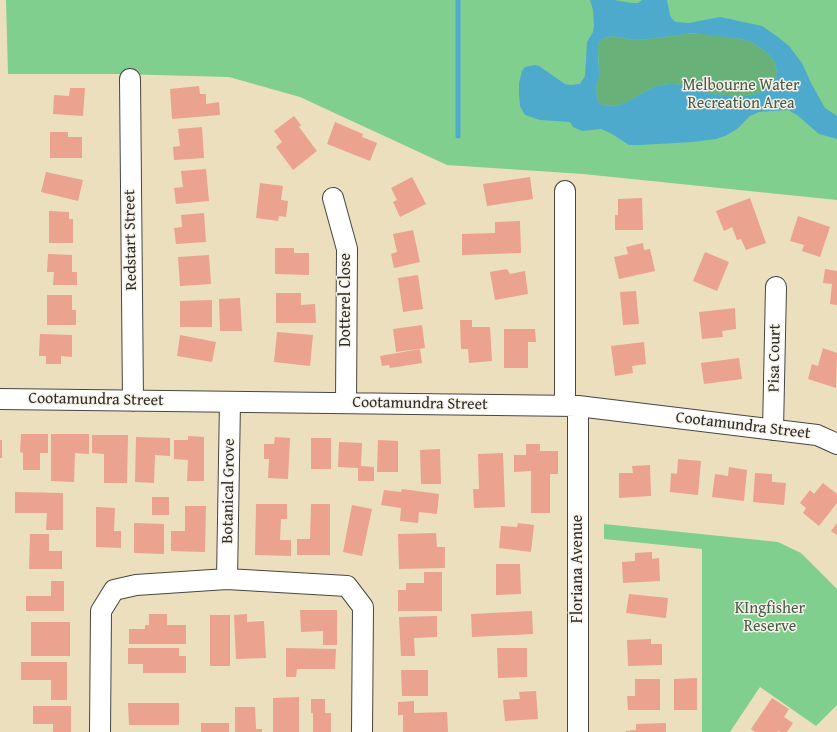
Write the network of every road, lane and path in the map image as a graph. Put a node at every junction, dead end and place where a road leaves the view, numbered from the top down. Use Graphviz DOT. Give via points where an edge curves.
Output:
graph roads {
  1 [pos="130,79"];
  2 [pos="566,191"];
  3 [pos="333,198"];
  4 [pos="776,287"];
  5 [pos="0,399"];
  6 [pos="133,400"];
  7 [pos="230,402"];
  8 [pos="346,403"];
  9 [pos="571,406"];
  10 [pos="773,430"];
  11 [pos="837,444"];
  12 [pos="227,579"];
  13 [pos="100,732"];
  14 [pos="362,732"];
  15 [pos="578,732"];
  1 -- 6 [label="street, Redstart Street"];
  2 -- 9 [label="street, Floriana Avenue"];
  3 -- 8 [label="street, Dotterel Close" via="347,249"];
  4 -- 10 [label="street, Pisa Court"];
  5 -- 6 [label="street, Cootamundra Street"];
  6 -- 7 [label="street, Cootamundra Street"];
  7 -- 8 [label="street, Cootamundra Street"];
  7 -- 12 [label="street, Botanical Grove"];
  8 -- 9 [label="street, Cootamundra Street"];
  9 -- 10 [label="street, Cootamundra Street"];
  9 -- 15 [label="street, Floriana Avenue"];
  10 -- 11 [label="street, Cootamundra Street" via="817,435"];
  12 -- 13 [label="street" via="136,585 114,590 101,611"];
  12 -- 14 [label="street" via="347,586 363,607"];
}
